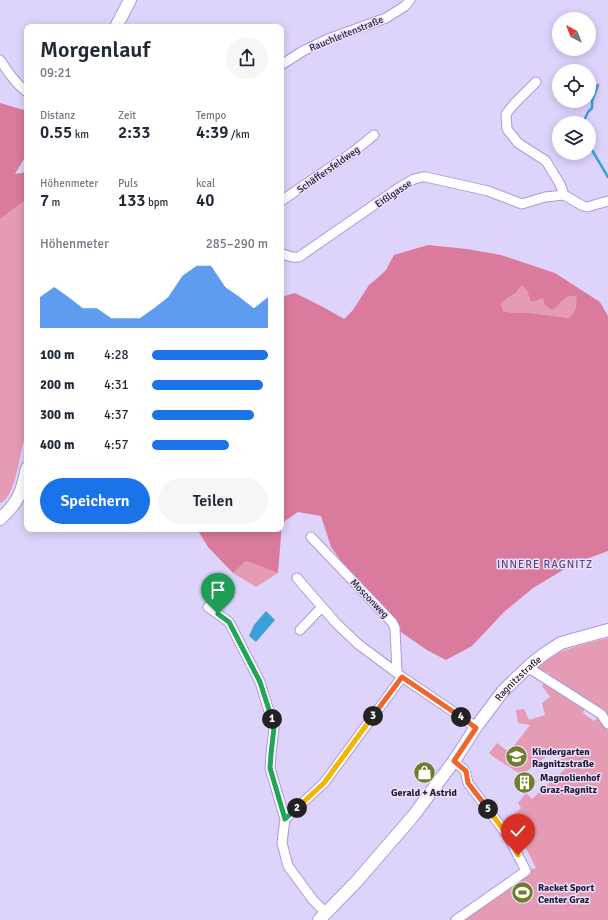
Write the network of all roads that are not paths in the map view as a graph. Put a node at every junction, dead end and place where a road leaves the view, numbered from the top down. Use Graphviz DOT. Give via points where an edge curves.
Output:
graph roads {
  1 [pos="130,0"];
  2 [pos="410,0"];
  3 [pos="118,24"];
  4 [pos="0,60"];
  5 [pos="284,63"];
  6 [pos="536,82"];
  7 [pos="24,90"];
  8 [pos="374,135"];
  9 [pos="564,195"];
  10 [pos="284,199"];
  11 [pos="608,201"];
  12 [pos="284,254"];
  13 [pos="24,478"];
  14 [pos="0,519"];
  15 [pos="311,538"];
  16 [pos="297,578"];
  17 [pos="208,607"];
  18 [pos="322,607"];
  19 [pos="300,630"];
  20 [pos="608,630"];
  21 [pos="529,666"];
  22 [pos="400,675"];
  23 [pos="608,724"];
  24 [pos="476,728"];
  25 [pos="454,761"];
  26 [pos="285,819"];
  27 [pos="322,917"];
  28 [pos="456,920"];
  1 -- 3 [label="main road"];
  2 -- 5 [label="street, Rauchleitenstraße" via="386,18 328,39"];
  4 -- 7 [label="street"];
  6 -- 9 [label="street" via="506,114 507,129 518,143 546,161"];
  8 -- 10 [label="street, Schäffersfeldweg"];
  9 -- 11 [label="street" via="587,207"];
  9 -- 12 [label="street, Eißlgasse" via="545,197 522,204 488,191 418,177 299,257"];
  13 -- 14 [label="main road" via="18,498"];
  15 -- 22 [label="street, Mosconweg" via="392,622 395,628"];
  16 -- 18 [label="street"];
  17 -- 26 [label="street" via="229,622 260,682 274,728 270,768"];
  18 -- 19 [label="street"];
  18 -- 22 [label="street" via="358,644"];
  20 -- 21 [label="main road, Ragnitzstraße" via="562,643"];
  21 -- 23 [label="street" via="601,714"];
  21 -- 24 [label="main road, Ragnitzstraße" via="503,691"];
  22 -- 24 [label="street"];
  22 -- 26 [label="street" via="324,783"];
  24 -- 25 [label="main road, Ragnitzstraße"];
  25 -- 27 [label="main road, Ragnitzstraße" via="414,815 357,882"];
  25 -- 28 [label="street" via="466,771 468,783 508,836 526,871"];
  26 -- 27 [label="street" via="282,843 288,866"];
}
